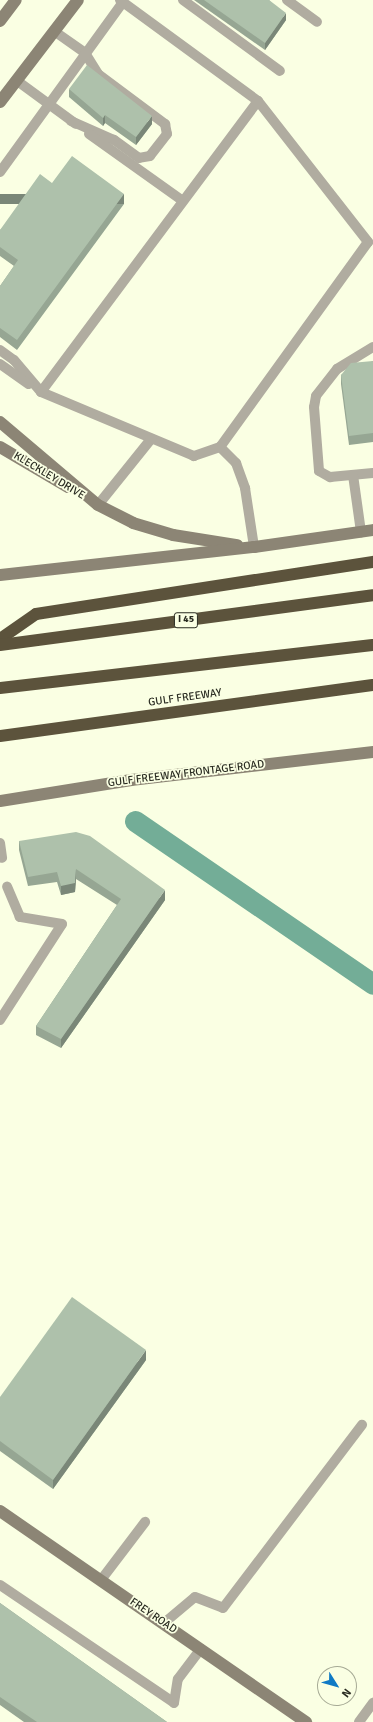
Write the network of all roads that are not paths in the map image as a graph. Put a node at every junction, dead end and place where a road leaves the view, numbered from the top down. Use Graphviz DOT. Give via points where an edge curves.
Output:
graph roads {
  1 [pos="16,0"];
  2 [pos="78,0"];
  3 [pos="183,0"];
  4 [pos="287,0"];
  5 [pos="122,1"];
  6 [pos="0,21"];
  7 [pos="317,22"];
  8 [pos="54,31"];
  9 [pos="85,53"];
  10 [pos="280,71"];
  11 [pos="16,80"];
  12 [pos="258,101"];
  13 [pos="0,102"];
  14 [pos="49,104"];
  15 [pos="71,121"];
  16 [pos="0,172"];
  17 [pos="183,201"];
  18 [pos="371,244"];
  19 [pos="373,347"];
  20 [pos="0,350"];
  21 [pos="0,364"];
  22 [pos="40,392"];
  23 [pos="0,422"];
  24 [pos="150,439"];
  25 [pos="0,447"];
  26 [pos="220,447"];
  27 [pos="373,473"];
  28 [pos="352,475"];
  29 [pos="98,505"];
  30 [pos="367,531"];
  31 [pos="254,547"];
  32 [pos="373,562"];
  33 [pos="0,575"];
  34 [pos="373,595"];
  35 [pos="0,639"];
  36 [pos="0,645"];
  37 [pos="373,645"];
  38 [pos="373,685"];
  39 [pos="0,688"];
  40 [pos="0,736"];
  41 [pos="373,752"];
  42 [pos="0,801"];
  43 [pos="0,843"];
  44 [pos="2,858"];
  45 [pos="7,887"];
  46 [pos="0,1020"];
  47 [pos="362,1425"];
  48 [pos="0,1511"];
  49 [pos="146,1522"];
  50 [pos="101,1580"];
  51 [pos="0,1585"];
  52 [pos="164,1623"];
  53 [pos="201,1649"];
  54 [pos="373,1703"];
  55 [pos="306,1722"];
  56 [pos="359,1722"];
  1 -- 6 [label="main road"];
  2 -- 8 [label="main road"];
  3 -- 10 [label="lane"];
  4 -- 7 [label="lane"];
  5 -- 9 [label="lane"];
  5 -- 12 [label="lane"];
  8 -- 9 [label="lane"];
  8 -- 11 [label="main road"];
  9 -- 14 [label="lane"];
  9 -- 15 [label="lane" via="98,74 165,124 166,134 150,156 139,158 114,140"];
  11 -- 13 [label="main road"];
  11 -- 14 [label="lane"];
  12 -- 17 [label="lane"];
  12 -- 18 [label="lane"];
  14 -- 15 [label="lane"];
  14 -- 16 [label="lane"];
  15 -- 17 [label="lane"];
  17 -- 22 [label="lane"];
  18 -- 26 [label="lane"];
  19 -- 28 [label="lane" via="336,369 316,396 314,407 319,471 330,477"];
  20 -- 22 [label="lane" via="14,360"];
  21 -- 22 [label="lane"];
  22 -- 24 [label="lane"];
  23 -- 29 [label="main road"];
  24 -- 26 [label="lane" via="194,456"];
  24 -- 29 [label="lane"];
  25 -- 29 [label="main road, KLECKLEY DRIVE"];
  26 -- 31 [label="lane" via="236,463 245,488"];
  27 -- 28 [label="lane"];
  28 -- 30 [label="lane"];
  29 -- 31 [label="main road" via="133,523 172,535"];
  30 -- 31 [label="main road"];
  31 -- 33 [label="main road"];
  32 -- 35 [label="highway" via="36,614"];
  34 -- 36 [label="highway, I 45"];
  37 -- 39 [label="highway"];
  38 -- 40 [label="highway, GULF FREEWAY"];
  41 -- 42 [label="main road, GULF FREEWAY FRONTAGE ROAD" via="131,780"];
  43 -- 44 [label="lane"];
  45 -- 46 [label="lane" via="20,917 62,924"];
  47 -- 52 [label="lane" via="223,1608 195,1597"];
  48 -- 50 [label="main road, FREY ROAD"];
  49 -- 50 [label="lane"];
  50 -- 52 [label="main road, FREY ROAD"];
  51 -- 53 [label="lane" via="174,1702 178,1679"];
  52 -- 53 [label="main road, FREY ROAD"];
  53 -- 55 [label="main road, FREY ROAD"];
  54 -- 56 [label="lane"];
}
